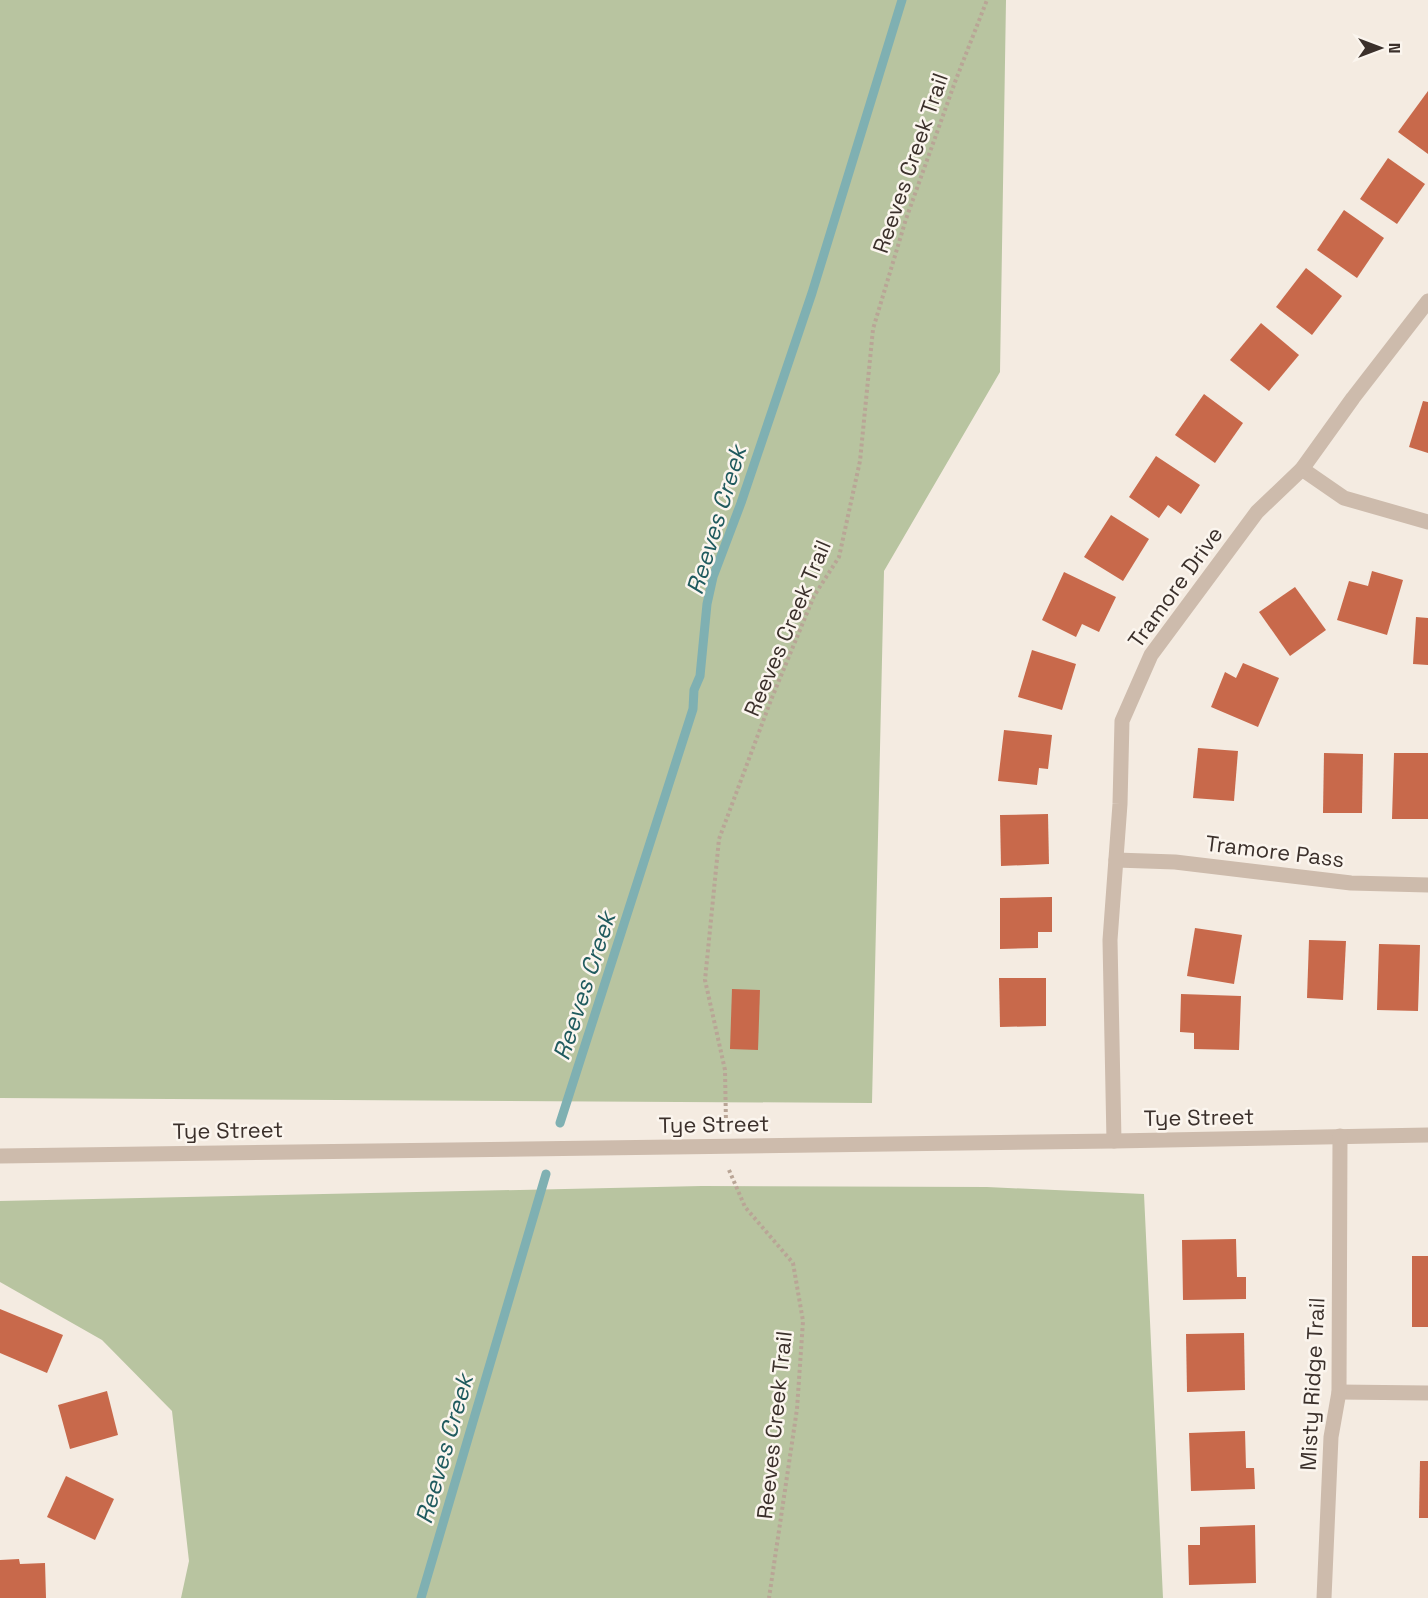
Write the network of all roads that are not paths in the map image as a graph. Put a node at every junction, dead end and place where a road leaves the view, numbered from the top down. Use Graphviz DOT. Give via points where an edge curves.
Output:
graph roads {
  1 [pos="1428,301"];
  2 [pos="1302,470"];
  3 [pos="1428,522"];
  4 [pos="1116,860"];
  5 [pos="1428,885"];
  6 [pos="1428,1135"];
  7 [pos="1340,1136"];
  8 [pos="1114,1141"];
  9 [pos="0,1156"];
  10 [pos="1339,1392"];
  11 [pos="1428,1393"];
  12 [pos="1324,1598"];
  1 -- 2 [label="street, Tramore Drive"];
  2 -- 3 [label="street" via="1344,498"];
  2 -- 4 [label="street, Tramore Drive" via="1257,512 1151,655 1122,721"];
  4 -- 5 [label="street, Tramore Pass" via="1175,862 1351,883"];
  4 -- 8 [label="street, Tramore Drive" via="1110,940"];
  6 -- 7 [label="street, Tye Street"];
  7 -- 8 [label="street, Tye Street"];
  7 -- 10 [label="street, Misty Ridge Trail"];
  8 -- 9 [label="street, Tye Street"];
  10 -- 11 [label="street"];
  10 -- 12 [label="street, Misty Ridge Trail" via="1331,1437"];
}
